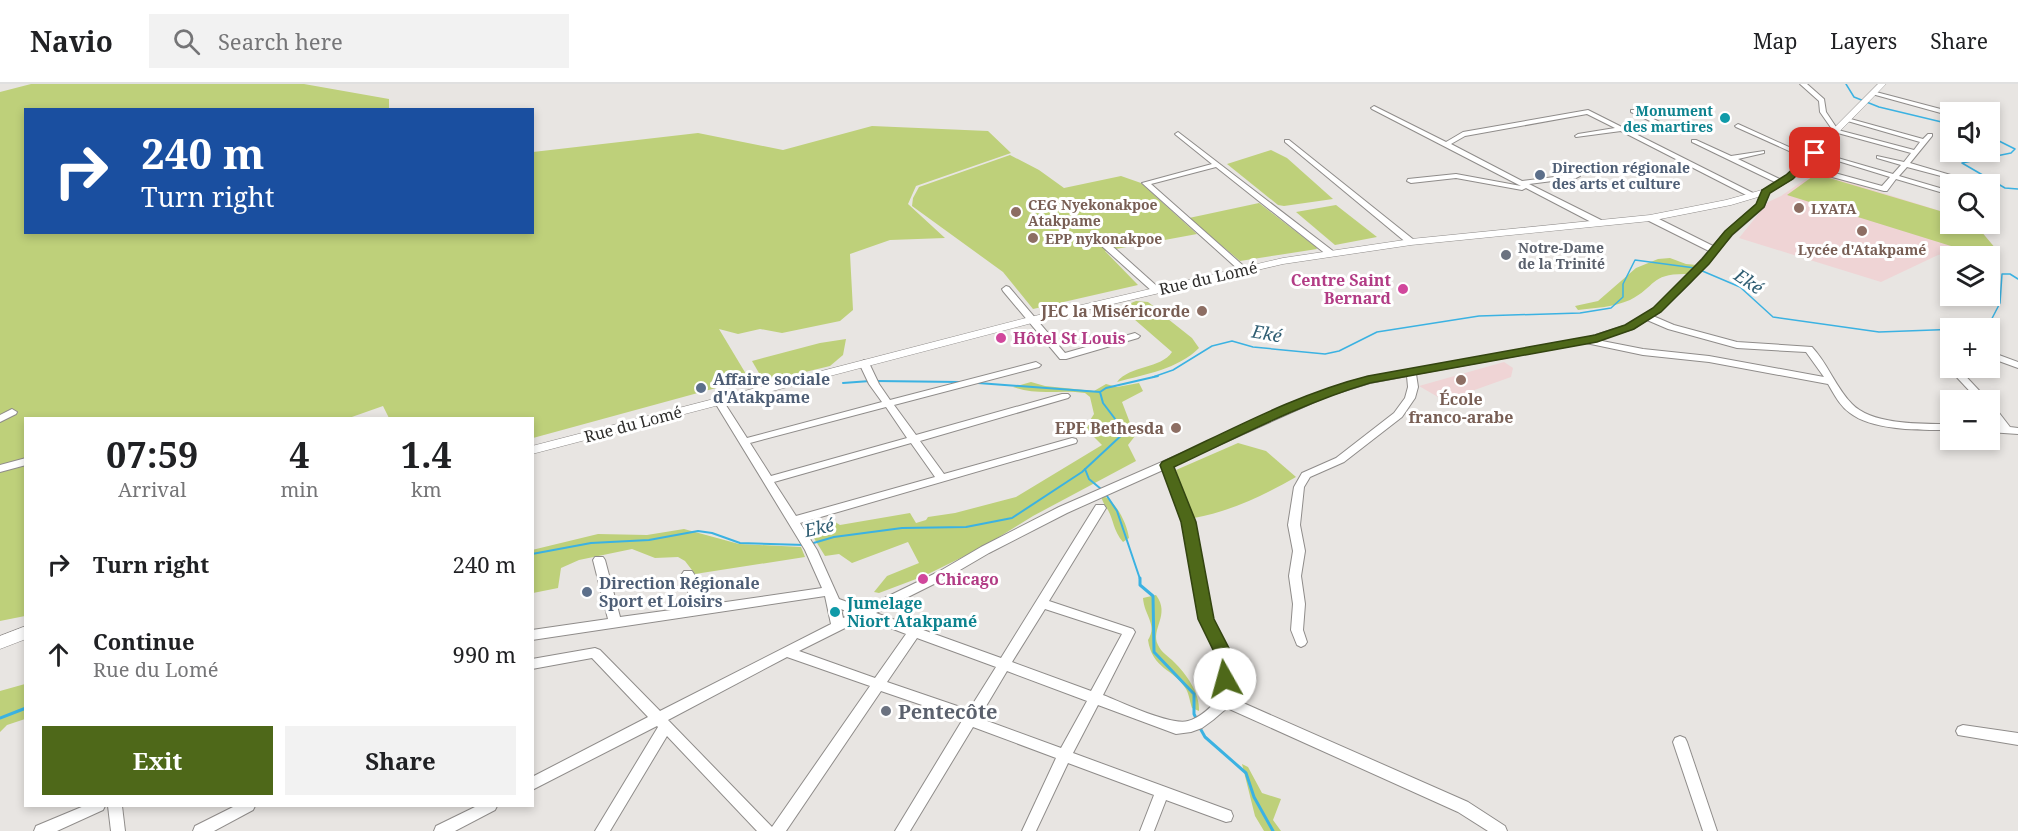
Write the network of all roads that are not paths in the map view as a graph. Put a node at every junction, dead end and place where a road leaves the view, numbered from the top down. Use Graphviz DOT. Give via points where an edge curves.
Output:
graph roads {
  1 [pos="1803,84"];
  2 [pos="1882,84"];
  3 [pos="1868,98"];
  4 [pos="1374,108"];
  5 [pos="1633,111"];
  6 [pos="1940,112"];
  7 [pos="1847,120"];
  8 [pos="1737,126"];
  9 [pos="1669,128"];
  10 [pos="1621,129"];
  11 [pos="1836,131"];
  12 [pos="1178,134"];
  13 [pos="1578,136"];
  14 [pos="1287,141"];
  15 [pos="1694,141"];
  16 [pos="1445,145"];
  17 [pos="1762,152"];
  18 [pos="1915,152"];
  19 [pos="1879,157"];
  20 [pos="1731,158"];
  21 [pos="1809,159"];
  22 [pos="1214,164"];
  23 [pos="1905,164"];
  24 [pos="1941,174"];
  25 [pos="1576,176"];
  26 [pos="1894,177"];
  27 [pos="1411,181"];
  28 [pos="1782,182"];
  29 [pos="1520,183"];
  30 [pos="1528,188"];
  31 [pos="1940,190"];
  32 [pos="1765,192"];
  33 [pos="1753,195"];
  34 [pos="1650,218"];
  35 [pos="1598,222"];
  36 [pos="1098,238"];
  37 [pos="1411,242"];
  38 [pos="1714,250"];
  39 [pos="1330,254"];
  40 [pos="1243,269"];
  41 [pos="1006,289"];
  42 [pos="1156,290"];
  43 [pos="1648,317"];
  44 [pos="1030,320"];
  45 [pos="1135,336"];
  46 [pos="1585,341"];
  47 [pos="2000,358"];
  48 [pos="864,363"];
  49 [pos="1036,365"];
  50 [pos="2018,365"];
  51 [pos="1409,372"];
  52 [pos="1962,378"];
  53 [pos="1830,381"];
  54 [pos="1974,390"];
  55 [pos="1065,396"];
  56 [pos="719,401"];
  57 [pos="888,404"];
  58 [pos="12,412"];
  59 [pos="2000,418"];
  60 [pos="0,419"];
  61 [pos="1940,426"];
  62 [pos="2012,431"];
  63 [pos="913,439"];
  64 [pos="746,441"];
  65 [pos="1072,441"];
  66 [pos="534,449"];
  67 [pos="24,462"];
  68 [pos="1166,465"];
  69 [pos="0,469"];
  70 [pos="941,478"];
  71 [pos="769,480"];
  72 [pos="1100,508"];
  73 [pos="793,521"];
  74 [pos="599,560"];
  75 [pos="688,574"];
  76 [pos="831,597"];
  77 [pos="1041,603"];
  78 [pos="700,609"];
  79 [pos="865,612"];
  80 [pos="615,622"];
  81 [pos="838,626"];
  82 [pos="24,633"];
  83 [pos="914,633"];
  84 [pos="534,635"];
  85 [pos="1301,642"];
  86 [pos="0,643"];
  87 [pos="786,652"];
  88 [pos="534,664"];
  89 [pos="1004,665"];
  90 [pos="878,686"];
  91 [pos="1093,699"];
  92 [pos="1225,701"];
  93 [pos="971,719"];
  94 [pos="663,722"];
  95 [pos="1963,731"];
  96 [pos="2018,739"];
  97 [pos="1680,742"];
  98 [pos="1065,755"];
  99 [pos="534,783"];
  100 [pos="1162,792"];
  101 [pos="96,807"];
  102 [pos="115,807"];
  103 [pos="246,807"];
  104 [pos="488,807"];
  105 [pos="1226,816"];
  106 [pos="445,830"];
  107 [pos="41,831"];
  108 [pos="118,831"];
  109 [pos="200,831"];
  110 [pos="602,831"];
  111 [pos="767,831"];
  112 [pos="778,831"];
  113 [pos="902,831"];
  114 [pos="1029,831"];
  115 [pos="1147,831"];
  116 [pos="1500,831"];
  117 [pos="1710,831"];
  1 -- 11 [label="street" via="1822,100 1822,112"];
  2 -- 3 [label="main road, Rue du Lomé"];
  3 -- 6 [label="street"];
  3 -- 7 [label="main road, Rue du Lomé"];
  4 -- 16 [label="street"];
  5 -- 9 [label="street"];
  7 -- 11 [label="main road, Rue du Lomé"];
  7 -- 18 [label="street" via="1927,138"];
  8 -- 21 [label="street"];
  10 -- 13 [label="street"];
  10 -- 16 [label="street" via="1587,112 1463,134"];
  10 -- 33 [label="street"];
  11 -- 18 [label="street"];
  11 -- 21 [label="main road, Rue du Lomé"];
  12 -- 22 [label="street"];
  14 -- 37 [label="street"];
  15 -- 20 [label="street"];
  16 -- 29 [label="street"];
  17 -- 20 [label="street"];
  18 -- 23 [label="street"];
  19 -- 23 [label="street"];
  20 -- 28 [label="street"];
  21 -- 26 [label="street"];
  21 -- 26 [label="street" via="1884,189"];
  21 -- 28 [label="main road, Rue du Lomé"];
  22 -- 39 [label="street"];
  22 -- 40 [label="street" via="1146,183"];
  23 -- 24 [label="street"];
  23 -- 26 [label="street"];
  25 -- 29 [label="street"];
  26 -- 31 [label="street"];
  27 -- 30 [label="street" via="1456,176"];
  28 -- 32 [label="main road, Rue du Lomé"];
  29 -- 30 [label="street"];
  30 -- 35 [label="street"];
  32 -- 33 [label="main road, Rue du Lomé"];
  32 -- 38 [label="street" via="1761,205"];
  33 -- 34 [label="main road, Rue du Lomé"];
  34 -- 35 [label="main road, Rue du Lomé"];
  34 -- 38 [label="street"];
  35 -- 37 [label="main road, Rue du Lomé"];
  36 -- 42 [label="street"];
  37 -- 39 [label="main road, Rue du Lomé"];
  38 -- 43 [label="street"];
  39 -- 40 [label="main road, Rue du Lomé"];
  40 -- 42 [label="main road, Rue du Lomé"];
  41 -- 44 [label="street"];
  42 -- 44 [label="main road, Rue du Lomé"];
  43 -- 46 [label="street"];
  43 -- 53 [label="street" via="1737,345 1809,349"];
  44 -- 45 [label="street" via="1063,357"];
  44 -- 48 [label="main road, Rue du Lomé"];
  46 -- 51 [label="street"];
  46 -- 53 [label="street"];
  47 -- 50 [label="street"];
  48 -- 56 [label="main road, Rue du Lomé"];
  48 -- 57 [label="street"];
  49 -- 57 [label="street"];
  51 -- 68 [label="street" via="1325,394"];
  51 -- 85 [label="street" via="1413,387 1398,415 1345,457 1306,475 1299,488 1294,525 1299,551 1294,576"];
  52 -- 54 [label="street"];
  53 -- 61 [label="street" via="1848,407 1864,417"];
  55 -- 63 [label="street"];
  56 -- 64 [label="street"];
  56 -- 66 [label="main road, Rue du Lomé"];
  57 -- 63 [label="street"];
  57 -- 64 [label="street"];
  58 -- 60 [label="street"];
  59 -- 62 [label="street"];
  63 -- 70 [label="street"];
  63 -- 71 [label="street"];
  64 -- 71 [label="street"];
  65 -- 70 [label="street"];
  67 -- 69 [label="street"];
  68 -- 79 [label="street" via="1003,540"];
  68 -- 92 [label="street" via="1189,522 1206,619 1225,656"];
  70 -- 73 [label="street"];
  71 -- 73 [label="street"];
  72 -- 77 [label="street"];
  73 -- 76 [label="street" via="812,550"];
  74 -- 80 [label="street"];
  75 -- 78 [label="street"];
  76 -- 78 [label="street"];
  76 -- 79 [label="street"];
  76 -- 81 [label="street"];
  77 -- 89 [label="street"];
  77 -- 91 [label="street" via="1129,632"];
  78 -- 80 [label="street"];
  79 -- 81 [label="street"];
  79 -- 83 [label="street"];
  80 -- 84 [label="street"];
  81 -- 87 [label="street"];
  82 -- 86 [label="main road"];
  83 -- 89 [label="street"];
  83 -- 90 [label="street"];
  87 -- 90 [label="street"];
  87 -- 94 [label="street"];
  88 -- 94 [label="street" via="595,653"];
  89 -- 91 [label="street"];
  89 -- 93 [label="street"];
  90 -- 93 [label="street"];
  90 -- 112 [label="street"];
  91 -- 92 [label="street" via="1186,729 1201,722"];
  91 -- 98 [label="street"];
  92 -- 116 [label="street" via="1463,807"];
  93 -- 98 [label="street"];
  93 -- 113 [label="street"];
  94 -- 99 [label="street"];
  94 -- 110 [label="street"];
  94 -- 111 [label="street"];
  95 -- 96 [label="street"];
  97 -- 117 [label="street"];
  98 -- 100 [label="street"];
  98 -- 114 [label="street"];
  100 -- 105 [label="street"];
  100 -- 115 [label="street"];
  101 -- 107 [label="street"];
  102 -- 108 [label="street"];
  103 -- 109 [label="street"];
  104 -- 106 [label="street"];
}
